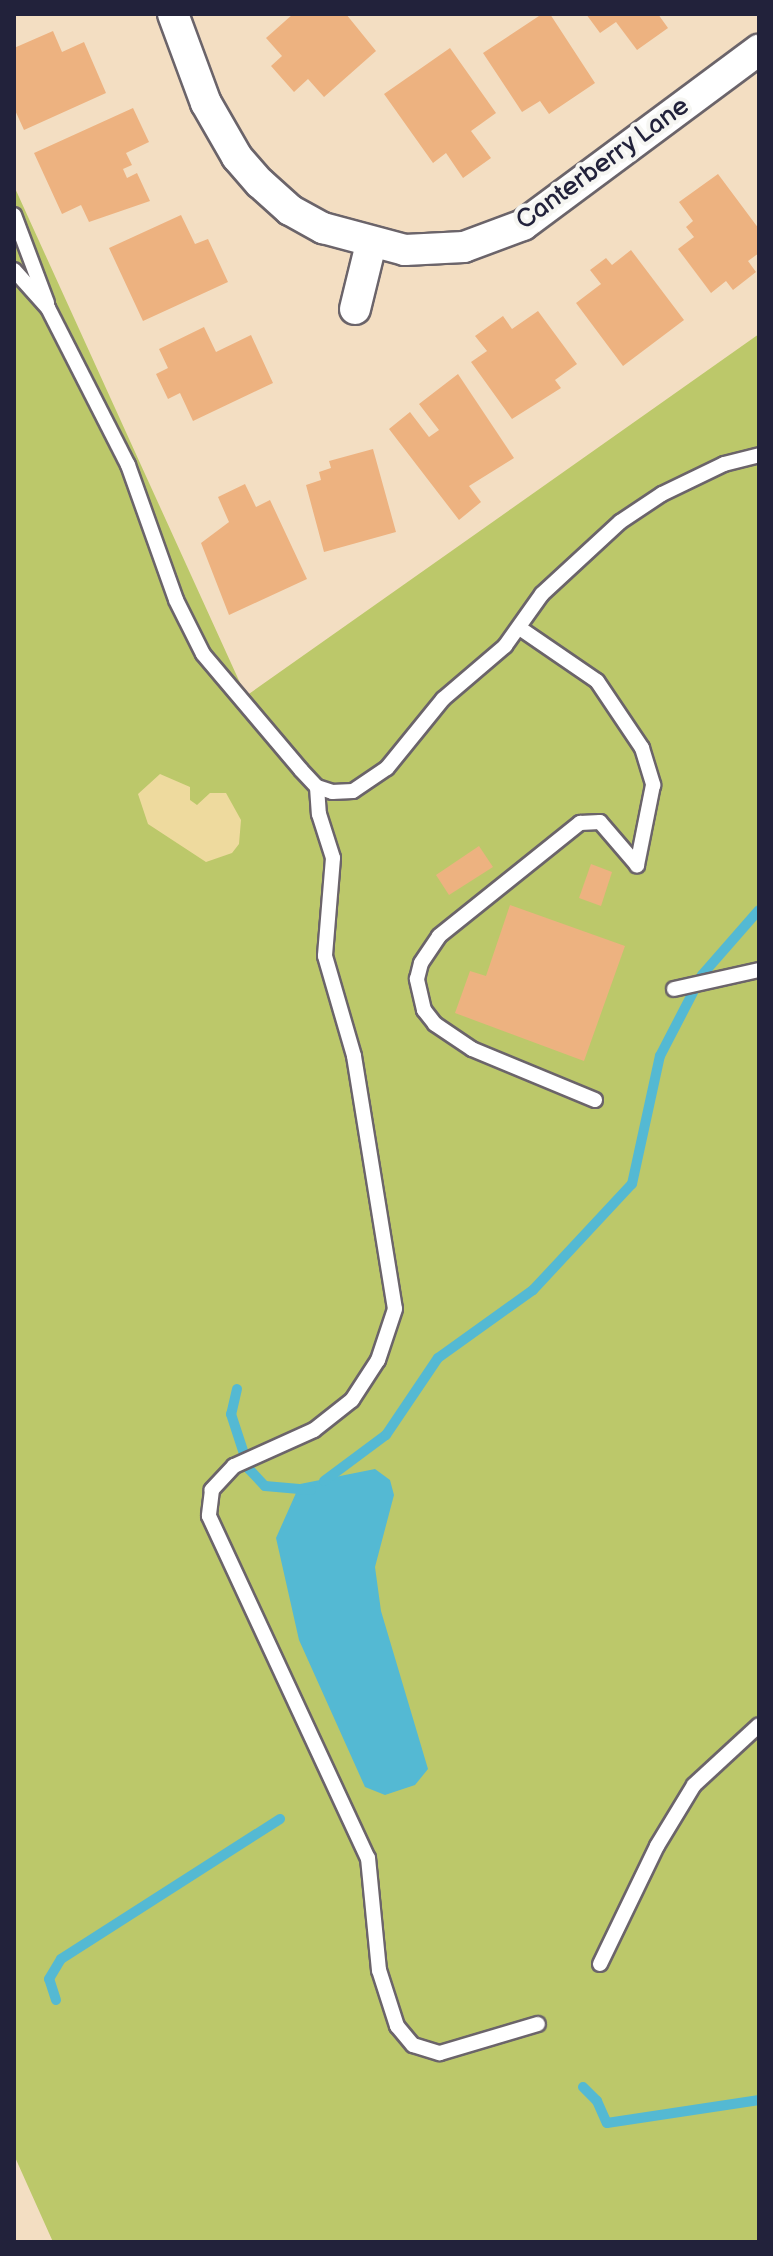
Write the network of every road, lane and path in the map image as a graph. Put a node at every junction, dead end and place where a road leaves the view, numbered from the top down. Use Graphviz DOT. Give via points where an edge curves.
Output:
graph roads {
  1 [pos="173,14"];
  2 [pos="759,50"];
  3 [pos="14,215"];
  4 [pos="371,244"];
  5 [pos="14,270"];
  6 [pos="48,308"];
  7 [pos="355,309"];
  8 [pos="759,455"];
  9 [pos="521,629"];
  10 [pos="317,787"];
  11 [pos="759,970"];
  12 [pos="674,989"];
  13 [pos="595,1100"];
  14 [pos="759,1725"];
  15 [pos="600,1964"];
  16 [pos="538,2024"];
  1 -- 4 [label="street, Canterberry Lane" via="206,103 246,169 307,221"];
  2 -- 4 [label="street, Canterberry Lane" via="508,233 447,250"];
  3 -- 6 [label="lane"];
  4 -- 7 [label="street"];
  5 -- 6 [label="lane"];
  6 -- 10 [label="lane" via="128,465 196,641"];
  8 -- 9 [label="lane" via="724,464 620,522 542,594"];
  9 -- 10 [label="lane" via="443,699 369,784 332,792"];
  9 -- 13 [label="lane" via="597,681 642,748 653,775 644,843 637,865 600,822 580,823 439,936 421,963 420,994 435,1024 472,1049"];
  10 -- 16 [label="lane" via="333,858 325,956 354,1056 395,1309 378,1360 352,1400 314,1430 227,1471 212,1490 209,1516 368,1858 379,1970 397,2026 413,2045 440,2053"];
  11 -- 12 [label="lane"];
  14 -- 15 [label="lane" via="694,1785 657,1846"];
}
